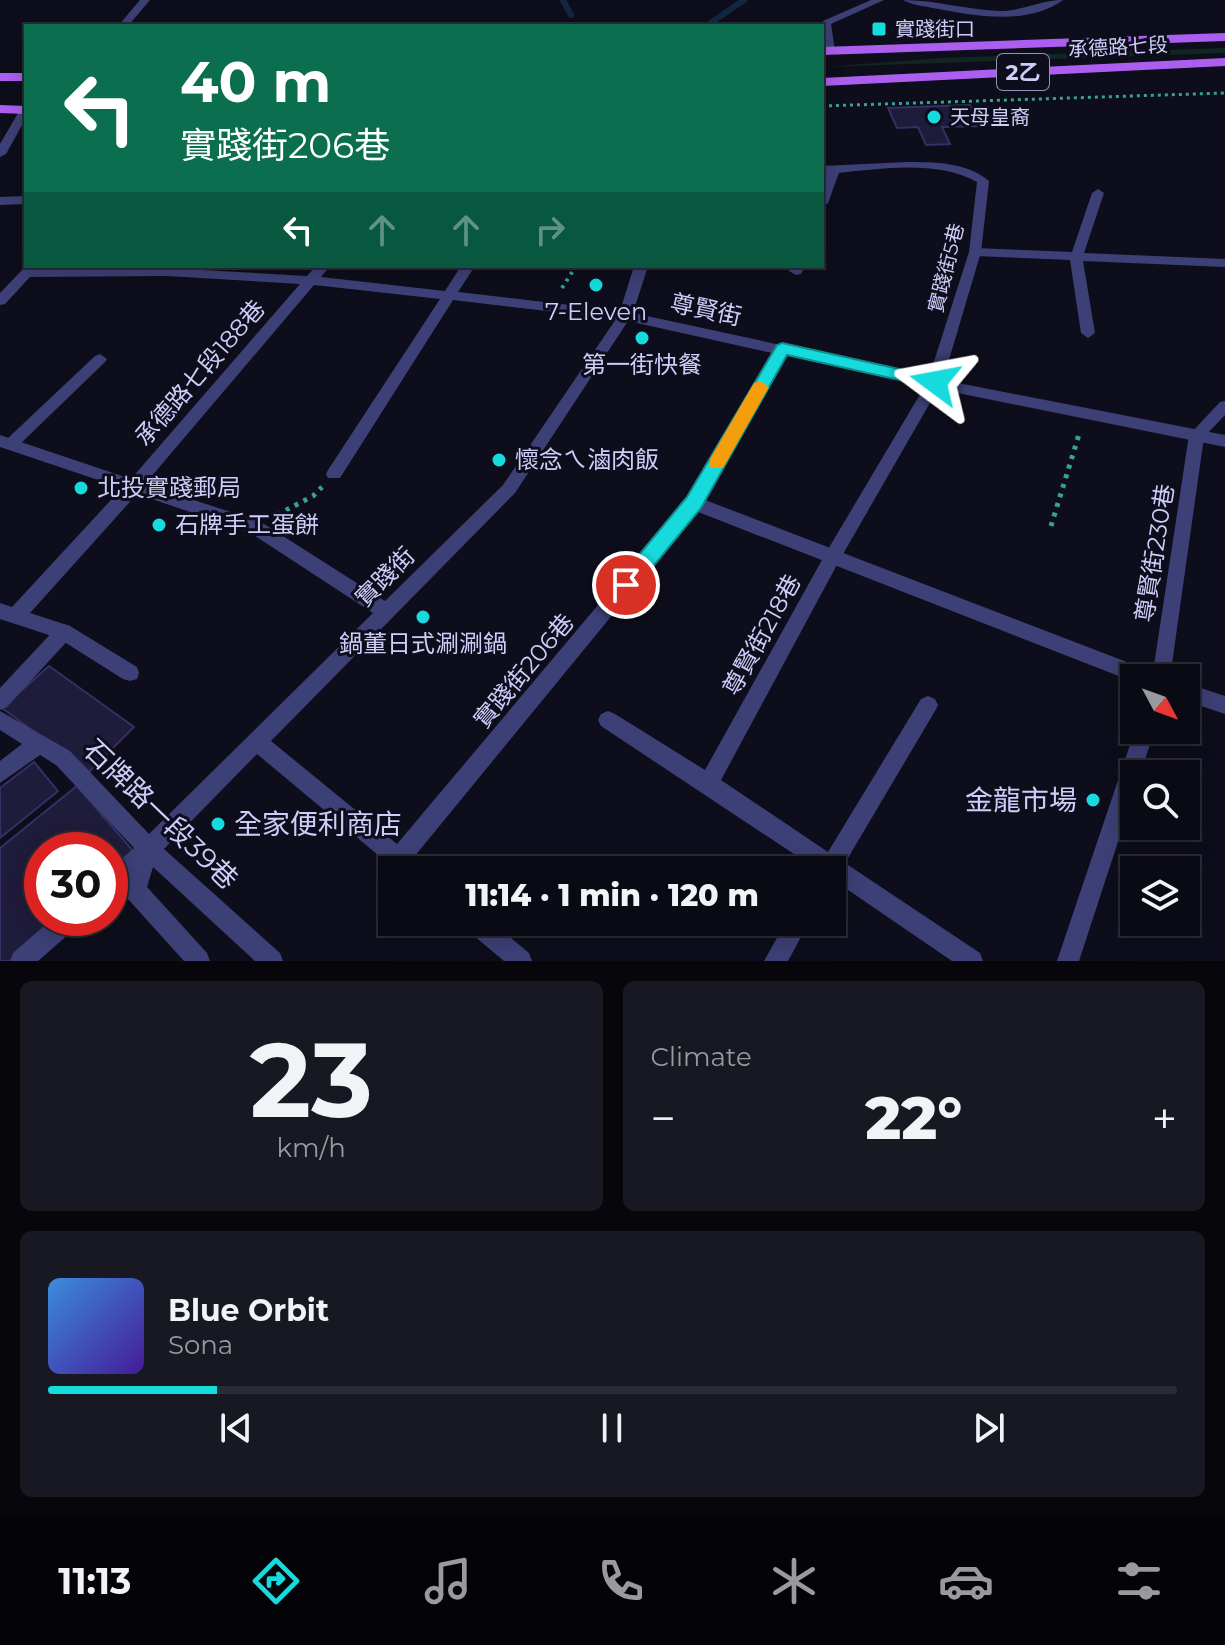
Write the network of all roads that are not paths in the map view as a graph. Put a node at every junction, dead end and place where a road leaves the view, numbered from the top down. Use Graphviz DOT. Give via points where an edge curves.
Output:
graph roads {
  1 [pos="145,0"];
  2 [pos="879,0"];
  3 [pos="908,0"];
  4 [pos="1058,0"];
  5 [pos="125,24"];
  6 [pos="1225,37"];
  7 [pos="826,51"];
  8 [pos="1225,62"];
  9 [pos="0,77"];
  10 [pos="24,77"];
  11 [pos="824,82"];
  12 [pos="0,109"];
  13 [pos="24,110"];
  14 [pos="24,113"];
  15 [pos="0,154"];
  16 [pos="828,170"];
  17 [pos="824,192"];
  18 [pos="1098,193"];
  19 [pos="24,200"];
  20 [pos="0,201"];
  21 [pos="975,252"];
  22 [pos="1076,258"];
  23 [pos="1225,263"];
  24 [pos="321,268"];
  25 [pos="467,268"];
  26 [pos="640,268"];
  27 [pos="170,269"];
  28 [pos="30,270"];
  29 [pos="311,281"];
  30 [pos="448,296"];
  31 [pos="0,301"];
  32 [pos="625,316"];
  33 [pos="1088,333"];
  34 [pos="782,348"];
  35 [pos="100,359"];
  36 [pos="935,382"];
  37 [pos="1225,406"];
  38 [pos="1197,435"];
  39 [pos="1225,441"];
  40 [pos="6,443"];
  41 [pos="334,474"];
  42 [pos="135,485"];
  43 [pos="694,503"];
  44 [pos="833,556"];
  45 [pos="387,612"];
  46 [pos="8,614"];
  47 [pos="64,632"];
  48 [pos="1163,664"];
  49 [pos="1120,668"];
  50 [pos="130,673"];
  51 [pos="1200,697"];
  52 [pos="0,701"];
  53 [pos="928,705"];
  54 [pos="1225,705"];
  55 [pos="0,720"];
  56 [pos="608,720"];
  57 [pos="257,742"];
  58 [pos="38,744"];
  59 [pos="1140,744"];
  60 [pos="0,773"];
  61 [pos="708,783"];
  62 [pos="149,849"];
  63 [pos="396,856"];
  64 [pos="412,856"];
  65 [pos="813,856"];
  66 [pos="837,856"];
  67 [pos="128,867"];
  68 [pos="846,878"];
  69 [pos="49,936"];
  70 [pos="492,936"];
  71 [pos="790,936"];
  72 [pos="21,961"];
  73 [pos="199,961"];
  74 [pos="272,961"];
  75 [pos="521,961"];
  76 [pos="775,961"];
  77 [pos="972,961"];
  78 [pos="1068,961"];
  1 -- 5 [label="street"];
  2 -- 7 [label="street" via="826,23"];
  3 -- 4 [label="street" via="992,14 1032,12"];
  6 -- 7 [label="main road, 承德路七段 / 2乙"];
  8 -- 11 [label="main road, 承德路七段 / 2乙"];
  9 -- 10 [label="main road"];
  12 -- 13 [label="main road"];
  14 -- 15 [label="street"];
  16 -- 17 [label="street"];
  16 -- 21 [label="street, 實踐街5巷" via="950,167 974,174 983,181"];
  18 -- 22 [label="street"];
  19 -- 20 [label="street"];
  21 -- 22 [label="street"];
  21 -- 36 [label="street, 實踐街5巷"];
  22 -- 23 [label="street"];
  22 -- 33 [label="street"];
  24 -- 29 [label="street, 承德路七段188巷"];
  25 -- 30 [label="street"];
  26 -- 32 [label="street, 實踐街"];
  27 -- 28 [label="street, 尊賢街"];
  27 -- 29 [label="street, 尊賢街"];
  28 -- 31 [label="street"];
  29 -- 30 [label="street, 尊賢街"];
  29 -- 42 [label="street, 承德路七段188巷"];
  30 -- 32 [label="street, 尊賢街"];
  30 -- 41 [label="street"];
  32 -- 34 [label="street, 尊賢街"];
  32 -- 45 [label="street, 實踐街" via="509,489"];
  34 -- 36 [label="street, 尊賢街"];
  34 -- 43 [label="street, 實踐街206巷"];
  35 -- 40 [label="street"];
  36 -- 38 [label="street, 尊賢街"];
  36 -- 44 [label="street, 尊賢街218巷"];
  37 -- 38 [label="street"];
  38 -- 39 [label="street, 尊賢街"];
  38 -- 48 [label="street, 尊賢街230巷"];
  40 -- 42 [label="street"];
  42 -- 45 [label="street" via="255,527"];
  42 -- 46 [label="street, 承德路七段188巷"];
  43 -- 44 [label="street"];
  43 -- 64 [label="street, 實踐街206巷"];
  44 -- 49 [label="street"];
  44 -- 61 [label="street, 尊賢街218巷"];
  45 -- 57 [label="street, 實踐街"];
  46 -- 47 [label="street"];
  47 -- 50 [label="street"];
  47 -- 52 [label="street"];
  51 -- 54 [label="street"];
  53 -- 66 [label="street"];
  55 -- 58 [label="street, 石牌路一段39巷"];
  56 -- 61 [label="street"];
  57 -- 62 [label="street, 實踐街"];
  57 -- 63 [label="street"];
  58 -- 60 [label="street"];
  58 -- 62 [label="street, 石牌路一段39巷" via="63,758"];
  59 -- 78 [label="street"];
  61 -- 65 [label="street"];
  62 -- 67 [label="street, 實踐街"];
  62 -- 73 [label="street" via="135,890"];
  62 -- 74 [label="street, 石牌路一段39巷"];
  68 -- 77 [label="street"];
  69 -- 72 [label="street"];
  70 -- 75 [label="street"];
  71 -- 76 [label="street"];
}
